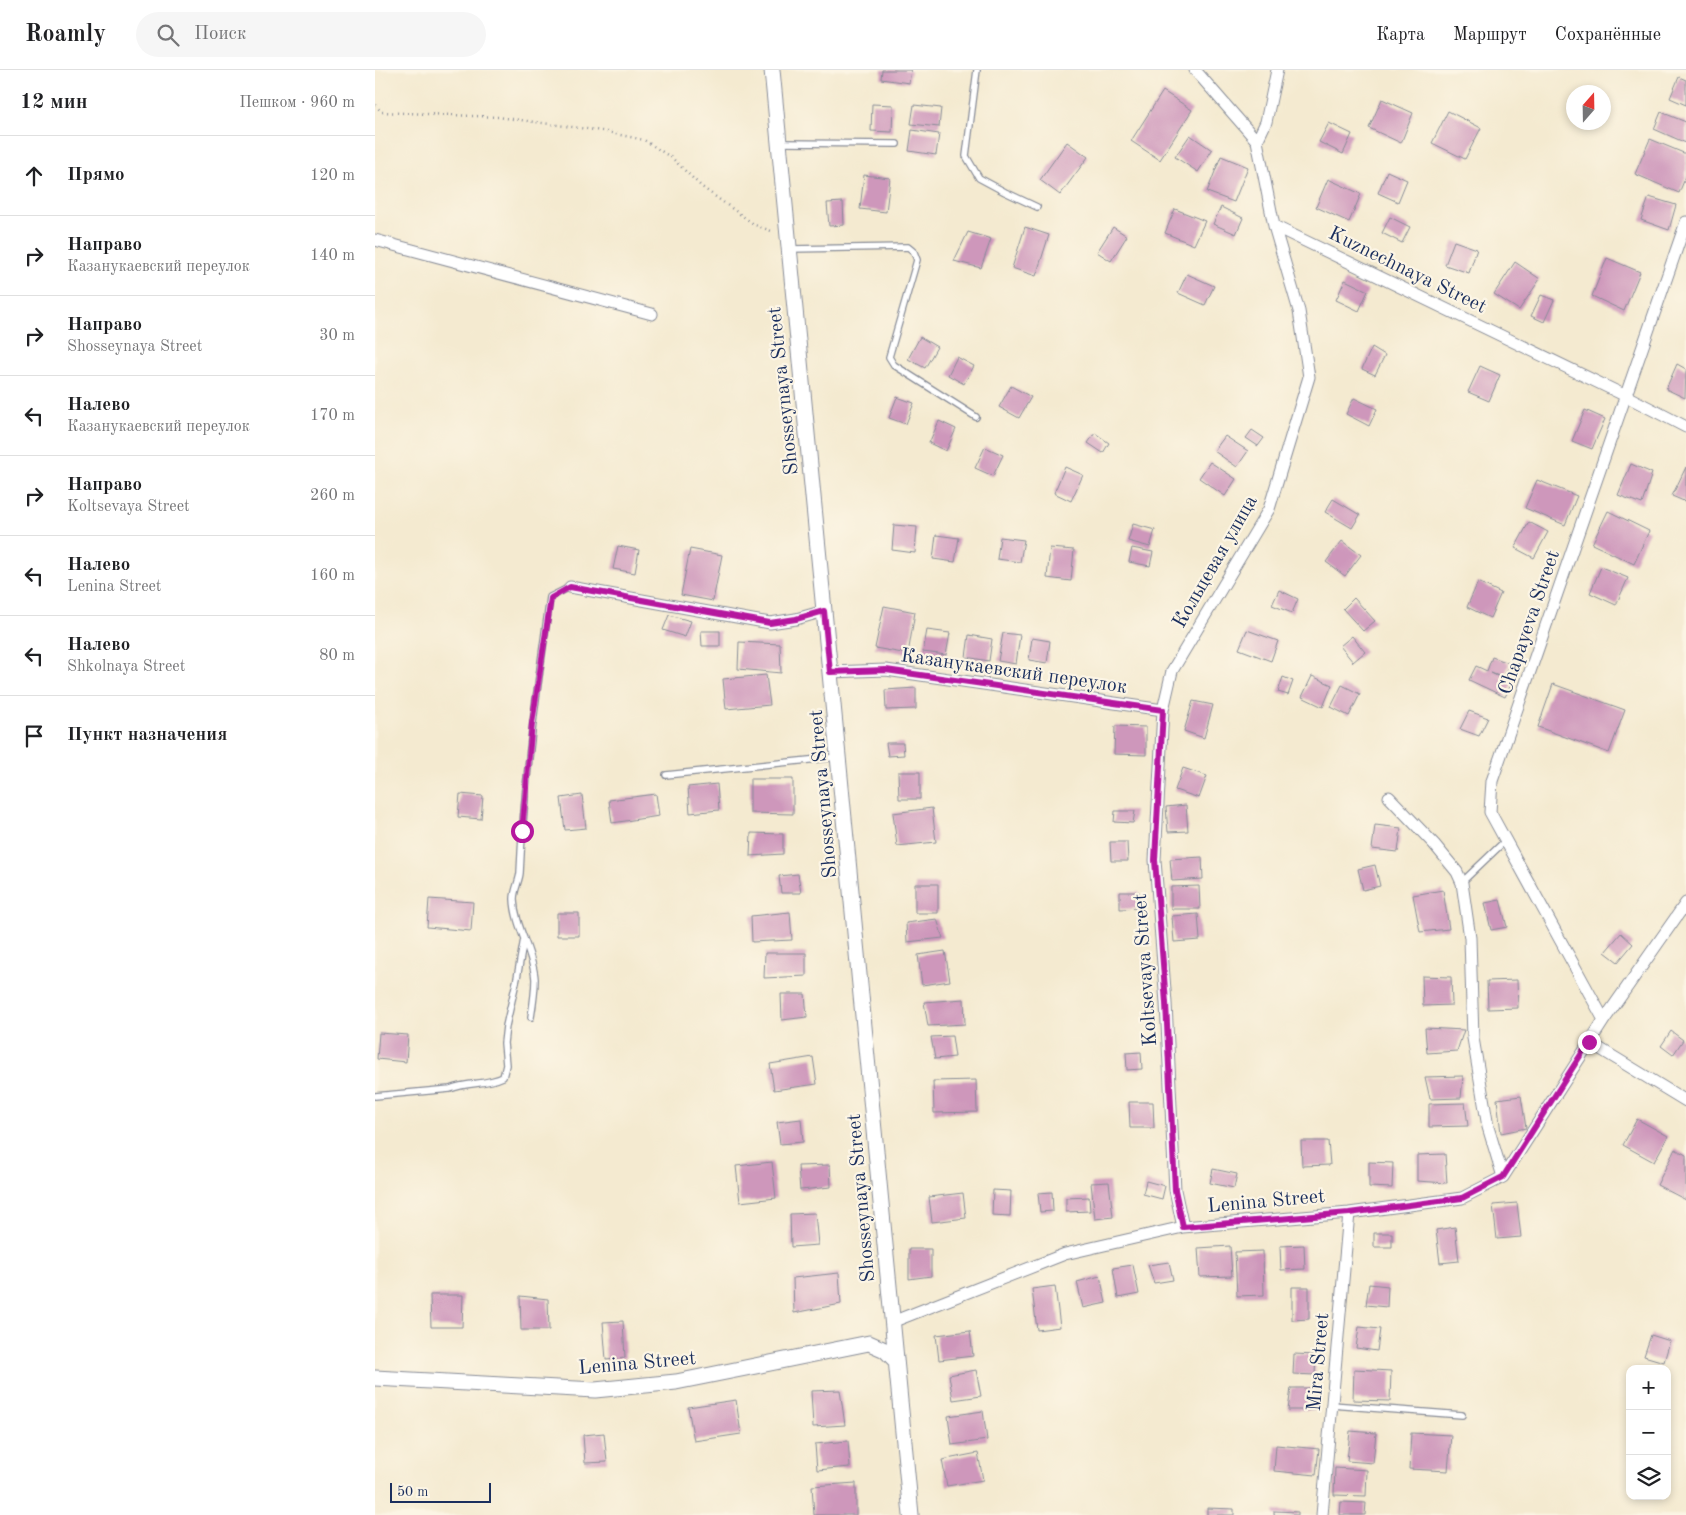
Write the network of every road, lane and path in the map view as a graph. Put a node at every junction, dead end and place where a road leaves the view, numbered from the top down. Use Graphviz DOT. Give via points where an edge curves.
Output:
graph roads {
  1 [pos="772,70"];
  2 [pos="977,70"];
  3 [pos="1195,70"];
  4 [pos="1277,70"];
  5 [pos="375,105"];
  6 [pos="1257,141"];
  7 [pos="779,143"];
  8 [pos="897,144"];
  9 [pos="1037,207"];
  10 [pos="1686,222"];
  11 [pos="1274,226"];
  12 [pos="375,240"];
  13 [pos="788,243"];
  14 [pos="652,314"];
  15 [pos="1626,396"];
  16 [pos="976,417"];
  17 [pos="1686,427"];
  18 [pos="570,587"];
  19 [pos="824,611"];
  20 [pos="830,672"];
  21 [pos="1163,710"];
  22 [pos="838,757"];
  23 [pos="666,775"];
  24 [pos="1389,797"];
  25 [pos="1506,840"];
  26 [pos="1462,883"];
  27 [pos="1686,904"];
  28 [pos="524,937"];
  29 [pos="531,1017"];
  30 [pos="1604,1020"];
  31 [pos="1589,1042"];
  32 [pos="375,1096"];
  33 [pos="1686,1101"];
  34 [pos="1503,1177"];
  35 [pos="1349,1213"];
  36 [pos="1183,1227"];
  37 [pos="892,1322"];
  38 [pos="895,1360"];
  39 [pos="375,1378"];
  40 [pos="1332,1405"];
  41 [pos="1462,1415"];
  42 [pos="911,1515"];
  43 [pos="1323,1515"];
  1 -- 7 [label="street, Shosseynaya Street"];
  2 -- 9 [label="lane" via="966,156 979,178"];
  3 -- 6 [label="street"];
  4 -- 6 [label="street" via="1266,122"];
  5 -- 13 [label="path" via="382,112 498,117 644,140 673,158 702,187 755,225"];
  6 -- 11 [label="street"];
  7 -- 8 [label="lane"];
  7 -- 13 [label="street, Shosseynaya Street"];
  10 -- 15 [label="street, Chapayeva Street"];
  11 -- 15 [label="street, Kuznechnaya Street"];
  11 -- 21 [label="street, Кольцевая улица" via="1299,310 1309,377 1269,508 1172,671"];
  12 -- 14 [label="street"];
  13 -- 16 [label="lane" via="908,247 914,252 917,260 889,357 894,365"];
  13 -- 19 [label="street, Shosseynaya Street"];
  15 -- 17 [label="street, Kuznechnaya Street"];
  15 -- 25 [label="street, Chapayeva Street" via="1492,781 1490,812"];
  18 -- 19 [label="street" via="770,623"];
  18 -- 28 [label="lane" via="551,598 532,724 520,875 514,897 516,916"];
  19 -- 20 [label="street, Shosseynaya Street"];
  20 -- 21 [label="street, Казанукаевский переулок" via="886,670"];
  20 -- 22 [label="street, Shosseynaya Street"];
  21 -- 36 [label="street, Koltsevaya Street" via="1155,860 1175,1190"];
  22 -- 23 [label="lane"];
  22 -- 37 [label="street, Shosseynaya Street"];
  24 -- 26 [label="street" via="1434,844"];
  25 -- 26 [label="lane"];
  25 -- 30 [label="street, Chapayeva Street"];
  26 -- 34 [label="street" via="1470,938 1473,1038 1488,1127"];
  27 -- 30 [label="street"];
  28 -- 29 [label="lane" via="535,979"];
  28 -- 32 [label="lane" via="506,1026 503,1077 450,1089"];
  30 -- 31 [label="street"];
  31 -- 33 [label="street"];
  31 -- 34 [label="street"];
  34 -- 35 [label="street, Lenina Street" via="1462,1198"];
  35 -- 36 [label="street, Lenina Street"];
  35 -- 40 [label="street, Mira Street"];
  36 -- 37 [label="street, Lenina Street" via="1065,1254"];
  37 -- 38 [label="street, Shosseynaya Street"];
  38 -- 39 [label="street, Lenina Street" via="885,1350 869,1343 676,1382 595,1390"];
  38 -- 42 [label="street, Shosseynaya Street"];
  40 -- 41 [label="lane"];
  40 -- 43 [label="street, Mira Street"];
}
